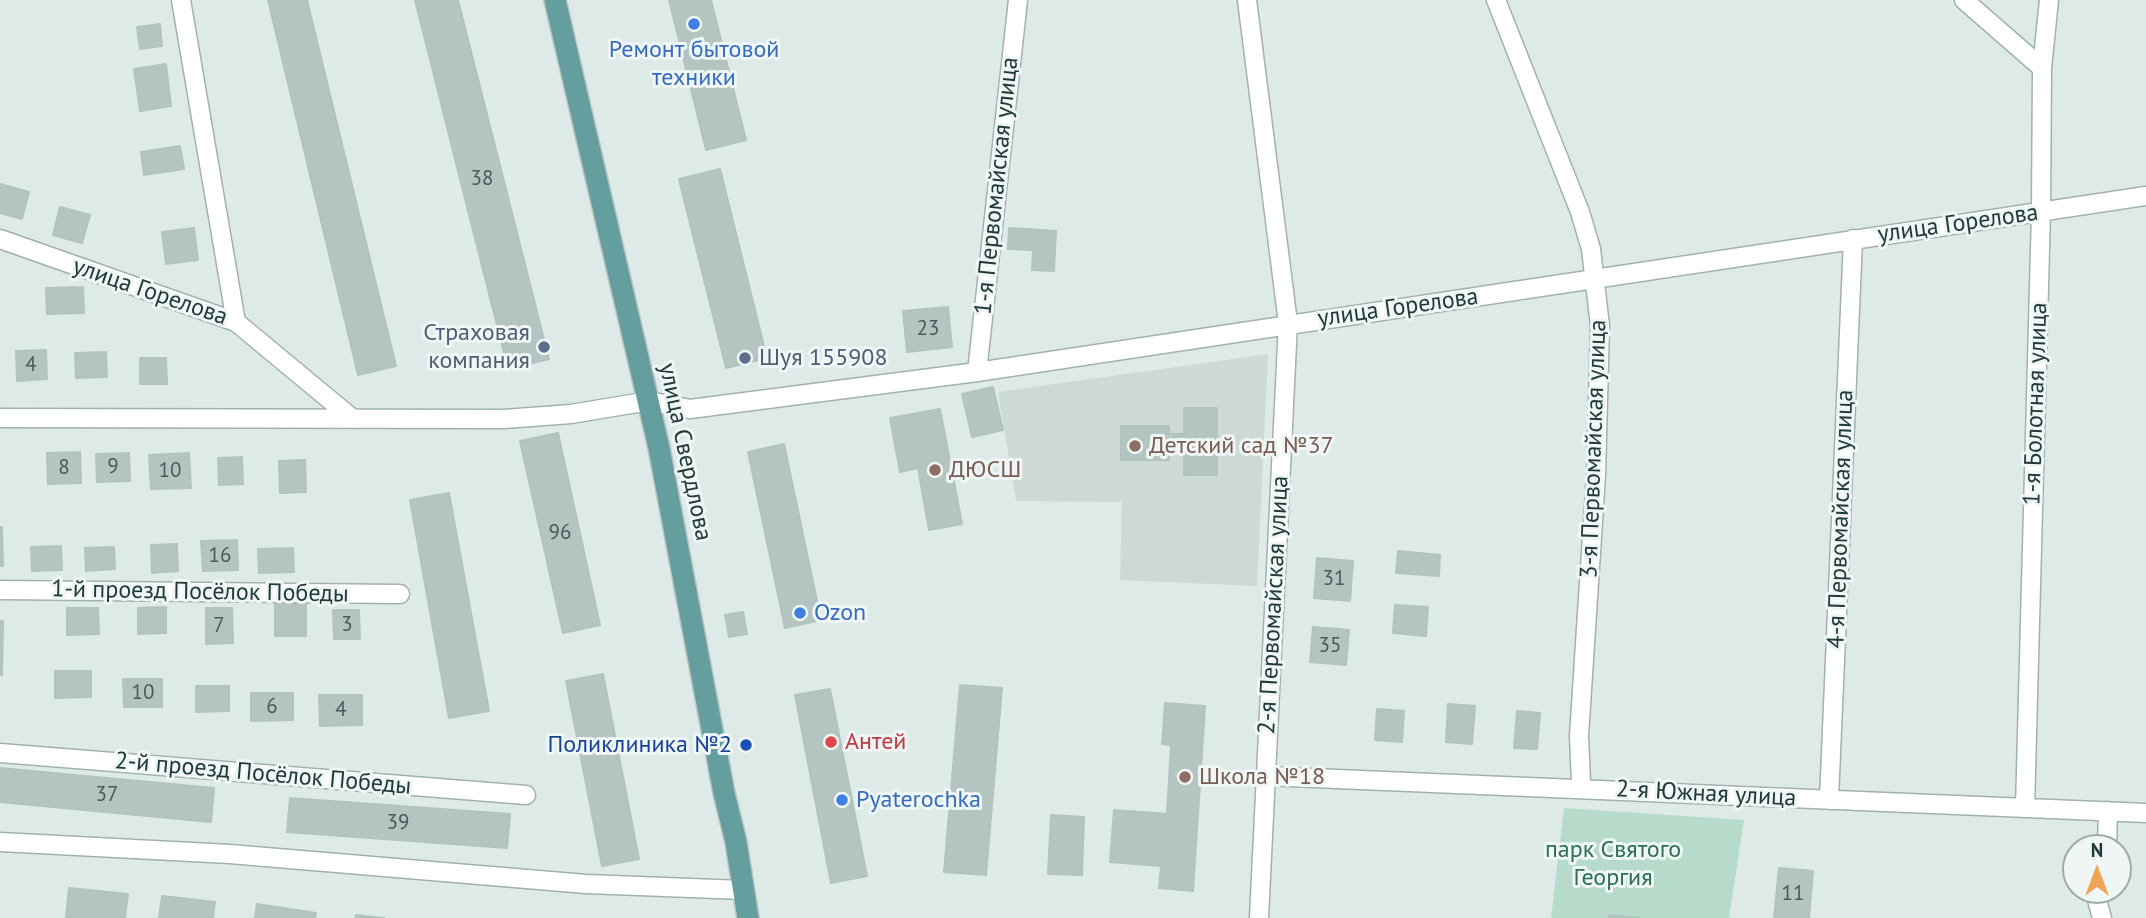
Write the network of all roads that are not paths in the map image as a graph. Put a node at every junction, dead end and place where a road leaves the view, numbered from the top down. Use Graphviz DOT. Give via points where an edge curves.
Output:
graph roads {
  1 [pos="181,0"];
  2 [pos="555,0"];
  3 [pos="1018,0"];
  4 [pos="1247,0"];
  5 [pos="1496,0"];
  6 [pos="1964,0"];
  7 [pos="2049,0"];
  8 [pos="2042,68"];
  9 [pos="2146,195"];
  10 [pos="2041,212"];
  11 [pos="0,239"];
  12 [pos="1853,239"];
  13 [pos="1595,280"];
  14 [pos="236,322"];
  15 [pos="1288,323"];
  16 [pos="977,372"];
  17 [pos="649,401"];
  18 [pos="0,418"];
  19 [pos="353,419"];
  20 [pos="0,590"];
  21 [pos="400,594"];
  22 [pos="0,753"];
  23 [pos="1266,776"];
  24 [pos="1578,788"];
  25 [pos="526,795"];
  26 [pos="1829,800"];
  27 [pos="2025,808"];
  28 [pos="2108,811"];
  29 [pos="2146,813"];
  30 [pos="2107,834"];
  31 [pos="0,842"];
  32 [pos="743,890"];
  33 [pos="748,918"];
  34 [pos="1259,918"];
  1 -- 14 [label="street"];
  2 -- 17 [label="main road, улица Свердлова"];
  3 -- 16 [label="street, 1-я Первомайская улица"];
  4 -- 15 [label="street, 2-я Первомайская улица"];
  5 -- 13 [label="street, 3-я Первомайская улица" via="1580,212"];
  6 -- 8 [label="street"];
  7 -- 8 [label="street, 1-я Болотная улица"];
  8 -- 10 [label="street, 1-я Болотная улица"];
  9 -- 10 [label="street, улица Горелова"];
  10 -- 12 [label="street, улица Горелова"];
  10 -- 27 [label="street, 1-я Болотная улица"];
  11 -- 14 [label="street, улица Горелова"];
  12 -- 13 [label="street, улица Горелова"];
  12 -- 26 [label="street, 4-я Первомайская улица"];
  13 -- 15 [label="street, улица Горелова"];
  13 -- 24 [label="street, 3-я Первомайская улица" via="1600,326 1596,475"];
  14 -- 19 [label="street, улица Горелова"];
  15 -- 16 [label="street, улица Горелова"];
  15 -- 23 [label="street, 2-я Первомайская улица"];
  16 -- 17 [label="street, улица Горелова" via="690,409"];
  17 -- 19 [label="street" via="571,415"];
  17 -- 32 [label="main road, улица Свердлова"];
  18 -- 19 [label="street"];
  20 -- 21 [label="street, 1-й проезд Посёлок Победы"];
  22 -- 25 [label="street, 2-й проезд Посёлок Победы"];
  23 -- 24 [label="street, 2-я Южная улица"];
  23 -- 34 [label="street, 2-я Первомайская улица"];
  24 -- 26 [label="street, 2-я Южная улица"];
  26 -- 27 [label="street, 2-я Южная улица"];
  27 -- 28 [label="street, 2-я Южная улица"];
  28 -- 29 [label="street, 2-я Южная улица"];
  28 -- 30 [label="street"];
  31 -- 32 [label="street" via="230,854 586,884"];
  32 -- 33 [label="main road, улица Свердлова"];
}
